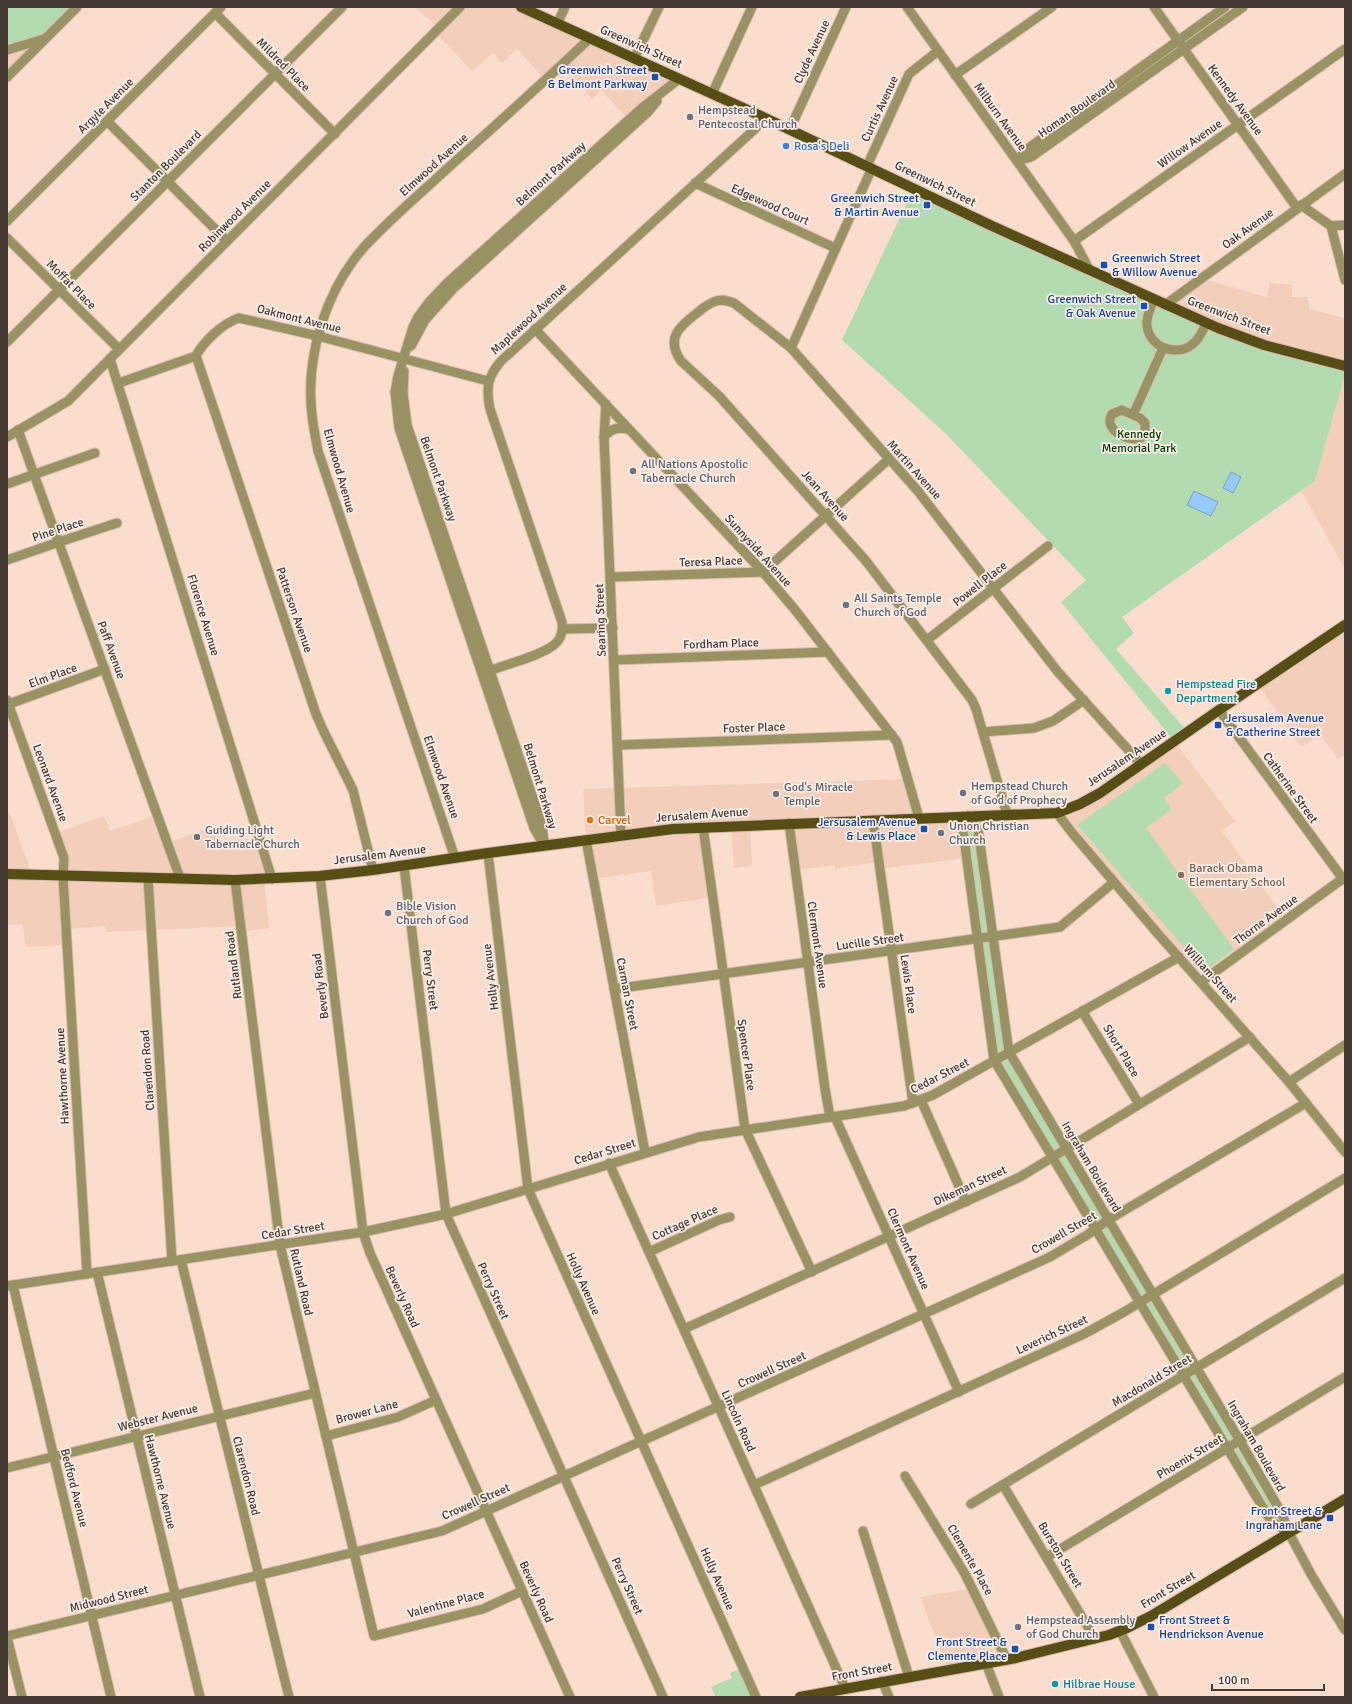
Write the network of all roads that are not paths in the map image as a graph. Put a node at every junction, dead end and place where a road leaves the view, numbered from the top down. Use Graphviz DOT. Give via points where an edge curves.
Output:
graph roads {
  1 [pos="77,7"];
  2 [pos="342,7"];
  3 [pos="460,7"];
  4 [pos="521,7"];
  5 [pos="565,7"];
  6 [pos="659,7"];
  7 [pos="752,7"];
  8 [pos="846,7"];
  9 [pos="907,7"];
  10 [pos="1052,7"];
  11 [pos="1154,7"];
  12 [pos="1225,7"];
  13 [pos="1243,7"];
  14 [pos="218,10"];
  15 [pos="557,24"];
  16 [pos="590,38"];
  17 [pos="45,39"];
  18 [pos="1178,41"];
  19 [pos="1184,49"];
  20 [pos="1345,49"];
  21 [pos="7,50"];
  22 [pos="938,51"];
  23 [pos="634,59"];
  24 [pos="275,73"];
  25 [pos="955,75"];
  26 [pos="7,77"];
  27 [pos="679,79"];
  28 [pos="712,94"];
  29 [pos="761,116"];
  30 [pos="107,121"];
  31 [pos="1238,125"];
  32 [pos="790,129"];
  33 [pos="335,134"];
  34 [pos="1018,161"];
  35 [pos="869,167"];
  36 [pos="1345,174"];
  37 [pos="167,181"];
  38 [pos="695,183"];
  39 [pos="1299,206"];
  40 [pos="7,221"];
  41 [pos="1345,225"];
  42 [pos="1331,226"];
  43 [pos="7,238"];
  44 [pos="228,241"];
  45 [pos="1074,241"];
  46 [pos="835,248"];
  47 [pos="1089,269"];
  48 [pos="1345,280"];
  49 [pos="59,290"];
  50 [pos="1154,300"];
  51 [pos="1165,305"];
  52 [pos="1207,323"];
  53 [pos="535,329"];
  54 [pos="318,336"];
  55 [pos="7,342"];
  56 [pos="791,348"];
  57 [pos="1163,348"];
  58 [pos="119,350"];
  59 [pos="196,356"];
  60 [pos="110,359"];
  61 [pos="404,359"];
  62 [pos="1345,366"];
  63 [pos="488,381"];
  64 [pos="118,383"];
  65 [pos="606,404"];
  66 [pos="1133,415"];
  67 [pos="628,429"];
  68 [pos="18,430"];
  69 [pos="7,437"];
  70 [pos="604,437"];
  71 [pos="95,453"];
  72 [pos="889,459"];
  73 [pos="34,474"];
  74 [pos="7,484"];
  75 [pos="826,514"];
  76 [pos="117,524"];
  77 [pos="59,542"];
  78 [pos="1048,546"];
  79 [pos="7,560"];
  80 [pos="763,572"];
  81 [pos="611,577"];
  82 [pos="994,588"];
  83 [pos="1345,625"];
  84 [pos="613,628"];
  85 [pos="563,629"];
  86 [pos="927,640"];
  87 [pos="828,652"];
  88 [pos="614,660"];
  89 [pos="105,669"];
  90 [pos="486,671"];
  91 [pos="1084,700"];
  92 [pos="8,702"];
  93 [pos="1219,710"];
  94 [pos="983,732"];
  95 [pos="892,735"];
  96 [pos="618,745"];
  97 [pos="1141,764"];
  98 [pos="1057,813"];
  99 [pos="1007,814"];
  100 [pos="968,816"];
  101 [pos="919,818"];
  102 [pos="873,820"];
  103 [pos="789,823"];
  104 [pos="703,827"];
  105 [pos="621,835"];
  106 [pos="586,840"];
  107 [pos="544,845"];
  108 [pos="488,853"];
  109 [pos="455,858"];
  110 [pos="404,866"];
  111 [pos="373,870"];
  112 [pos="7,874"];
  113 [pos="320,876"];
  114 [pos="63,877"];
  115 [pos="148,878"];
  116 [pos="180,878"];
  117 [pos="1344,878"];
  118 [pos="272,879"];
  119 [pos="235,880"];
  120 [pos="1114,882"];
  121 [pos="993,937"];
  122 [pos="977,939"];
  123 [pos="892,951"];
  124 [pos="1179,957"];
  125 [pos="808,963"];
  126 [pos="723,975"];
  127 [pos="1201,982"];
  128 [pos="614,989"];
  129 [pos="1082,1011"];
  130 [pos="1250,1037"];
  131 [pos="1345,1045"];
  132 [pos="1009,1052"];
  133 [pos="994,1060"];
  134 [pos="1289,1082"];
  135 [pos="917,1101"];
  136 [pos="1306,1103"];
  137 [pos="1139,1104"];
  138 [pos="833,1117"];
  139 [pos="745,1129"];
  140 [pos="1066,1149"];
  141 [pos="645,1152"];
  142 [pos="1345,1152"];
  143 [pos="1052,1157"];
  144 [pos="609,1163"];
  145 [pos="1345,1178"];
  146 [pos="528,1189"];
  147 [pos="966,1202"];
  148 [pos="446,1214"];
  149 [pos="730,1217"];
  150 [pos="1108,1220"];
  151 [pos="1096,1229"];
  152 [pos="363,1232"];
  153 [pos="889,1237"];
  154 [pos="280,1245"];
  155 [pos="649,1252"];
  156 [pos="177,1261"];
  157 [pos="97,1272"];
  158 [pos="812,1272"];
  159 [pos="87,1274"];
  160 [pos="1345,1278"];
  161 [pos="10,1286"];
  162 [pos="1153,1294"];
  163 [pos="1140,1302"];
  164 [pos="924,1314"];
  165 [pos="684,1329"];
  166 [pos="1197,1368"];
  167 [pos="1184,1375"];
  168 [pos="1345,1377"];
  169 [pos="959,1392"];
  170 [pos="315,1393"];
  171 [pos="436,1400"];
  172 [pos="719,1407"];
  173 [pos="219,1416"];
  174 [pos="137,1436"];
  175 [pos="326,1436"];
  176 [pos="1240,1441"];
  177 [pos="642,1442"];
  178 [pos="1228,1448"];
  179 [pos="54,1456"];
  180 [pos="7,1468"];
  181 [pos="905,1476"];
  182 [pos="564,1477"];
  183 [pos="754,1484"];
  184 [pos="1003,1485"];
  185 [pos="1345,1499"];
  186 [pos="971,1504"];
  187 [pos="486,1512"];
  188 [pos="863,1531"];
  189 [pos="1289,1533"];
  190 [pos="354,1552"];
  191 [pos="1047,1557"];
  192 [pos="258,1575"];
  193 [pos="217,1585"];
  194 [pos="522,1591"];
  195 [pos="176,1595"];
  196 [pos="93,1615"];
  197 [pos="1345,1630"];
  198 [pos="1120,1631"];
  199 [pos="374,1636"];
  200 [pos="7,1637"];
  201 [pos="1096,1638"];
  202 [pos="1007,1660"];
  203 [pos="986,1663"];
  204 [pos="909,1677"];
  205 [pos="882,1681"];
  206 [pos="845,1688"];
  207 [pos="22,1697"];
  208 [pos="111,1697"];
  209 [pos="200,1697"];
  210 [pos="289,1697"];
  211 [pos="570,1697"];
  212 [pos="663,1697"];
  213 [pos="756,1697"];
  214 [pos="800,1697"];
  215 [pos="889,1697"];
  216 [pos="999,1697"];
  217 [pos="1154,1697"];
  1 -- 17 [label="street"];
  2 -- 24 [label="street, Stanton Boulevard"];
  3 -- 33 [label="street, Robinwood Avenue"];
  4 -- 15 [label="main road, Greenwich Street"];
  5 -- 15 [label="street"];
  6 -- 23 [label="street"];
  7 -- 28 [label="street"];
  8 -- 32 [label="street, Clyde Avenue"];
  9 -- 22 [label="street, Milburn Avenue"];
  10 -- 25 [label="street"];
  11 -- 18 [label="street, Kennedy Avenue"];
  12 -- 18 [label="street, Homan Boulevard"];
  13 -- 19 [label="street, Homan Boulevard"];
  14 -- 24 [label="street, Mildred Place"];
  14 -- 30 [label="street, Argyle Avenue"];
  15 -- 16 [label="main road, Greenwich Street"];
  16 -- 23 [label="main road, Greenwich Street"];
  16 -- 54 [label="street, Elmwood Avenue" via="365,247 337,288"];
  17 -- 21 [label="street"];
  17 -- 26 [label="street"];
  18 -- 19 [label="street, Kennedy Avenue"];
  18 -- 34 [label="street, Homan Boulevard" via="1026,150"];
  19 -- 31 [label="street, Kennedy Avenue"];
  19 -- 34 [label="street, Homan Boulevard" via="1031,156"];
  20 -- 31 [label="street, Willow Avenue"];
  22 -- 25 [label="street, Milburn Avenue"];
  22 -- 35 [label="street, Curtis Avenue" via="909,74"];
  23 -- 27 [label="main road, Greenwich Street"];
  24 -- 33 [label="street, Mildred Place"];
  24 -- 37 [label="street, Stanton Boulevard"];
  25 -- 34 [label="street, Milburn Avenue"];
  27 -- 28 [label="main road, Greenwich Street"];
  27 -- 61 [label="street, Belmont Parkway" via="647,113 589,161 450,286 425,320"];
  28 -- 29 [label="main road, Greenwich Street"];
  29 -- 32 [label="main road, Greenwich Street"];
  29 -- 38 [label="street, Maplewood Avenue" via="756,128"];
  30 -- 37 [label="street"];
  30 -- 40 [label="street, Argyle Avenue"];
  31 -- 39 [label="street, Kennedy Avenue"];
  31 -- 45 [label="street, Willow Avenue"];
  32 -- 35 [label="main road, Greenwich Street"];
  33 -- 44 [label="street, Robinwood Avenue"];
  34 -- 45 [label="street, Milburn Avenue"];
  35 -- 46 [label="street"];
  35 -- 47 [label="main road, Greenwich Street"];
  36 -- 39 [label="street, Oak Avenue"];
  37 -- 44 [label="street"];
  37 -- 49 [label="street, Stanton Boulevard"];
  38 -- 46 [label="street, Edgewood Court"];
  38 -- 53 [label="street, Maplewood Avenue"];
  39 -- 42 [label="street, Kennedy Avenue"];
  39 -- 51 [label="street, Oak Avenue"];
  41 -- 42 [label="street"];
  42 -- 48 [label="street"];
  43 -- 49 [label="street, Moffat Place"];
  44 -- 58 [label="street, Robinwood Avenue"];
  45 -- 47 [label="street"];
  46 -- 56 [label="street"];
  47 -- 50 [label="main road, Greenwich Street"];
  49 -- 55 [label="street, Stanton Boulevard"];
  49 -- 58 [label="street, Moffat Place"];
  50 -- 51 [label="main road, Greenwich Street"];
  50 -- 57 [label="street" via="1147,318 1147,327 1150,335"];
  51 -- 52 [label="main road, Greenwich Street"];
  52 -- 57 [label="street" via="1195,342 1188,347 1180,350"];
  52 -- 62 [label="main road, Greenwich Street" via="1264,345"];
  53 -- 63 [label="street, Maplewood Avenue" via="501,360"];
  53 -- 65 [label="street, Sunnyside Avenue"];
  54 -- 59 [label="street, Oakmont Avenue" via="239,318 231,321 201,346"];
  54 -- 61 [label="street, Oakmont Avenue"];
  54 -- 109 [label="street, Elmwood Avenue" via="311,386 312,415 318,451"];
  56 -- 72 [label="street, Martin Avenue"];
  56 -- 75 [label="street, Jean Avenue" via="742,308 724,300 714,301 682,325 675,335 674,344 680,361 719,396"];
  57 -- 66 [label="street"];
  58 -- 60 [label="street, Robinwood Avenue"];
  59 -- 64 [label="street"];
  59 -- 111 [label="street, Patterson Avenue" via="316,714 353,790"];
  60 -- 64 [label="street, Florence Avenue"];
  60 -- 68 [label="street, Robinwood Avenue" via="68,401"];
  61 -- 63 [label="street, Oakmont Avenue"];
  61 -- 90 [label="street, Belmont Parkway" via="404,410 416,464"];
  63 -- 85 [label="street" via="490,409"];
  64 -- 118 [label="street, Florence Avenue"];
  65 -- 67 [label="street, Sunnyside Avenue"];
  65 -- 70 [label="street, Searing Street"];
  67 -- 70 [label="street" via="614,428"];
  67 -- 80 [label="street, Sunnyside Avenue"];
  68 -- 69 [label="street, Robinwood Avenue"];
  68 -- 73 [label="street, Paff Avenue"];
  70 -- 81 [label="street, Searing Street"];
  71 -- 73 [label="street"];
  72 -- 75 [label="street"];
  72 -- 82 [label="street, Martin Avenue" via="932,508"];
  73 -- 74 [label="street"];
  73 -- 77 [label="street, Paff Avenue"];
  75 -- 80 [label="street"];
  75 -- 86 [label="street, Jean Avenue"];
  76 -- 77 [label="street, Pine Place"];
  77 -- 79 [label="street, Pine Place"];
  77 -- 89 [label="street, Paff Avenue"];
  78 -- 82 [label="street, Powell Place"];
  80 -- 81 [label="street, Teresa Place"];
  80 -- 87 [label="street, Sunnyside Avenue"];
  81 -- 84 [label="street, Searing Street"];
  82 -- 86 [label="street, Powell Place"];
  82 -- 91 [label="street, Martin Avenue" via="1042,651"];
  83 -- 93 [label="main road, Jerusalem Avenue"];
  84 -- 85 [label="street"];
  84 -- 88 [label="street, Searing Street"];
  85 -- 90 [label="street" via="557,642 546,651"];
  86 -- 94 [label="street, Jean Avenue" via="972,700"];
  87 -- 88 [label="street, Fordham Place"];
  87 -- 95 [label="street, Sunnyside Avenue"];
  88 -- 96 [label="street, Searing Street"];
  89 -- 92 [label="street, Elm Place"];
  89 -- 116 [label="street, Paff Avenue"];
  90 -- 107 [label="street, Belmont Parkway" via="516,760 542,825"];
  91 -- 94 [label="street" via="1053,721 1034,728"];
  91 -- 97 [label="street, Martin Avenue"];
  92 -- 114 [label="street, Leonard Avenue" via="64,858"];
  93 -- 97 [label="main road, Jerusalem Avenue"];
  93 -- 117 [label="street, Catherine Street"];
  94 -- 99 [label="street, Jean Avenue"];
  95 -- 96 [label="street, Foster Place"];
  95 -- 101 [label="street, Sunnyside Avenue" via="899,747"];
  96 -- 105 [label="street, Searing Street"];
  97 -- 98 [label="main road, Jerusalem Avenue" via="1100,793"];
  98 -- 99 [label="main road, Jerusalem Avenue"];
  98 -- 120 [label="street, William Street"];
  99 -- 100 [label="main road, Jerusalem Avenue"];
  100 -- 101 [label="main road, Jerusalem Avenue"];
  100 -- 121 [label="street, Ingraham Boulevard" via="978,829"];
  100 -- 122 [label="street, Ingraham Boulevard" via="963,831"];
  101 -- 102 [label="main road, Jerusalem Avenue"];
  102 -- 103 [label="main road, Jerusalem Avenue"];
  102 -- 123 [label="street, Lewis Place"];
  103 -- 104 [label="main road, Jerusalem Avenue"];
  103 -- 125 [label="street, Clermont Avenue"];
  104 -- 105 [label="main road, Jerusalem Avenue"];
  104 -- 126 [label="street, Spencer Place"];
  105 -- 106 [label="main road, Jerusalem Avenue"];
  106 -- 107 [label="main road, Jerusalem Avenue"];
  106 -- 128 [label="street, Carman Street"];
  107 -- 108 [label="main road, Jerusalem Avenue"];
  108 -- 109 [label="main road, Jerusalem Avenue"];
  108 -- 146 [label="street, Holly Avenue"];
  109 -- 110 [label="main road, Jerusalem Avenue"];
  110 -- 111 [label="main road, Jerusalem Avenue"];
  110 -- 148 [label="street, Perry Street"];
  111 -- 113 [label="main road, Jerusalem Avenue"];
  112 -- 114 [label="main road, Jerusalem Avenue"];
  113 -- 118 [label="main road, Jerusalem Avenue"];
  113 -- 152 [label="street, Beverly Road"];
  114 -- 115 [label="main road, Jerusalem Avenue"];
  114 -- 159 [label="street, Hawthorne Avenue"];
  115 -- 116 [label="main road, Jerusalem Avenue"];
  115 -- 156 [label="street, Clarendon Road"];
  116 -- 119 [label="main road, Jerusalem Avenue"];
  117 -- 127 [label="street, Thorne Avenue"];
  118 -- 119 [label="main road, Jerusalem Avenue"];
  119 -- 154 [label="street, Rutland Road"];
  120 -- 121 [label="street, Lucille Street" via="1060,927"];
  120 -- 124 [label="street, William Street"];
  121 -- 122 [label="street, Lucille Street"];
  121 -- 132 [label="street, Ingraham Boulevard"];
  122 -- 123 [label="street, Lucille Street"];
  122 -- 133 [label="street, Ingraham Boulevard"];
  123 -- 125 [label="street, Lucille Street"];
  123 -- 135 [label="street, Lewis Place"];
  124 -- 127 [label="street, William Street"];
  124 -- 129 [label="street, Cedar Street"];
  125 -- 126 [label="street, Lucille Street"];
  125 -- 138 [label="street, Clermont Avenue" via="825,1089"];
  126 -- 128 [label="street, Lucille Street"];
  126 -- 139 [label="street, Spencer Place"];
  127 -- 130 [label="street, William Street"];
  128 -- 141 [label="street, Carman Street"];
  129 -- 132 [label="street, Cedar Street"];
  129 -- 137 [label="street, Short Place"];
  130 -- 134 [label="street, William Street"];
  130 -- 137 [label="street, Dikeman Street"];
  131 -- 134 [label="street"];
  132 -- 133 [label="street, Cedar Street"];
  132 -- 140 [label="street, Ingraham Boulevard"];
  133 -- 135 [label="street, Cedar Street" via="933,1095"];
  133 -- 143 [label="street, Ingraham Boulevard"];
  134 -- 136 [label="street, William Street"];
  135 -- 138 [label="street, Cedar Street" via="904,1106"];
  135 -- 147 [label="street, Lewis Place"];
  136 -- 142 [label="street, William Street"];
  136 -- 150 [label="street, Crowell Street"];
  137 -- 140 [label="street, Dikeman Street"];
  138 -- 139 [label="street, Cedar Street"];
  138 -- 153 [label="street, Clermont Avenue"];
  139 -- 141 [label="street, Cedar Street" via="699,1137"];
  139 -- 158 [label="street, Spencer Place"];
  140 -- 143 [label="street, Dikeman Street"];
  140 -- 150 [label="street, Ingraham Boulevard"];
  141 -- 144 [label="street, Cedar Street"];
  143 -- 147 [label="street, Dikeman Street" via="1020,1177"];
  143 -- 151 [label="street, Ingraham Boulevard"];
  144 -- 146 [label="street, Cedar Street"];
  144 -- 155 [label="street, Lincoln Road"];
  145 -- 162 [label="street, Leverich Street"];
  146 -- 148 [label="street, Cedar Street"];
  146 -- 177 [label="street, Holly Avenue"];
  147 -- 153 [label="street, Dikeman Street"];
  148 -- 152 [label="street, Cedar Street"];
  148 -- 182 [label="street, Perry Street"];
  149 -- 155 [label="street, Cottage Place" via="718,1220"];
  150 -- 151 [label="street, Crowell Street"];
  150 -- 162 [label="street, Ingraham Boulevard"];
  151 -- 163 [label="street, Ingraham Boulevard"];
  151 -- 164 [label="street, Crowell Street" via="1050,1257"];
  152 -- 154 [label="street, Cedar Street"];
  152 -- 171 [label="street, Beverly Road"];
  153 -- 158 [label="street, Dikeman Street"];
  153 -- 164 [label="street, Clermont Avenue"];
  154 -- 156 [label="street, Cedar Street"];
  154 -- 170 [label="street, Rutland Road"];
  155 -- 165 [label="street, Lincoln Road"];
  156 -- 157 [label="street, Cedar Street"];
  156 -- 173 [label="street, Clarendon Road"];
  157 -- 159 [label="street, Cedar Street"];
  157 -- 174 [label="street, Hawthorne Avenue"];
  158 -- 165 [label="street, Dikeman Street"];
  159 -- 161 [label="street, Cedar Street"];
  160 -- 166 [label="street, Macdonald Street"];
  161 -- 179 [label="street, Bedford Avenue"];
  162 -- 163 [label="street, Leverich Street"];
  162 -- 166 [label="street, Ingraham Boulevard"];
  163 -- 167 [label="street, Ingraham Boulevard"];
  163 -- 169 [label="street, Leverich Street" via="1084,1334"];
  164 -- 169 [label="street, Clermont Avenue"];
  164 -- 172 [label="street, Crowell Street"];
  165 -- 172 [label="street, Lincoln Road"];
  166 -- 167 [label="street, Macdonald Street"];
  166 -- 176 [label="street, Ingraham Boulevard"];
  167 -- 178 [label="street, Ingraham Boulevard"];
  167 -- 184 [label="street, Macdonald Street"];
  168 -- 176 [label="street, Phoenix Street"];
  169 -- 183 [label="street, Leverich Street"];
  170 -- 173 [label="street, Webster Avenue"];
  170 -- 175 [label="street, Rutland Road"];
  171 -- 175 [label="street, Brower Lane" via="398,1418"];
  171 -- 187 [label="street, Beverly Road"];
  172 -- 177 [label="street, Crowell Street"];
  172 -- 183 [label="street, Lincoln Road"];
  173 -- 174 [label="street, Webster Avenue"];
  173 -- 192 [label="street, Clarendon Road"];
  174 -- 179 [label="street, Webster Avenue"];
  174 -- 195 [label="street, Hawthorne Avenue"];
  175 -- 190 [label="street, Rutland Road"];
  176 -- 178 [label="street, Phoenix Street"];
  176 -- 189 [label="street, Ingraham Boulevard" via="1282,1514"];
  177 -- 182 [label="street, Crowell Street"];
  177 -- 213 [label="street, Holly Avenue"];
  178 -- 189 [label="street, Ingraham Boulevard" via="1270,1521"];
  178 -- 191 [label="street, Phoenix Street"];
  179 -- 180 [label="street, Webster Avenue"];
  179 -- 196 [label="street, Bedford Avenue"];
  181 -- 202 [label="street, Clemente Place" via="965,1574"];
  182 -- 187 [label="street, Crowell Street"];
  182 -- 212 [label="street, Perry Street"];
  183 -- 206 [label="street, Lincoln Road"];
  184 -- 186 [label="street, Macdonald Street"];
  184 -- 191 [label="street, Burston Street"];
  185 -- 189 [label="main road, Front Street"];
  187 -- 190 [label="street, Crowell Street" via="442,1530"];
  187 -- 194 [label="street, Beverly Road"];
  188 -- 204 [label="street"];
  189 -- 197 [label="street"];
  189 -- 198 [label="main road, Front Street" via="1151,1616"];
  190 -- 192 [label="street, Crowell Street"];
  190 -- 199 [label="street, Rutland Road"];
  191 -- 201 [label="street, Burston Street"];
  192 -- 193 [label="street, Crowell Street"];
  192 -- 210 [label="street, Clarendon Road"];
  193 -- 195 [label="street, Midwood Street"];
  194 -- 199 [label="street, Valentine Place" via="484,1609"];
  194 -- 211 [label="street, Beverly Road"];
  195 -- 196 [label="street, Midwood Street"];
  195 -- 209 [label="street, Hawthorne Avenue"];
  196 -- 200 [label="street, Midwood Street"];
  196 -- 208 [label="street, Bedford Avenue"];
  198 -- 201 [label="main road, Front Street"];
  198 -- 217 [label="street"];
  200 -- 207 [label="street"];
  201 -- 202 [label="main road, Front Street"];
  202 -- 203 [label="main road, Front Street"];
  203 -- 204 [label="main road, Front Street"];
  203 -- 216 [label="street"];
  204 -- 205 [label="main road, Front Street"];
  205 -- 206 [label="main road, Front Street"];
  205 -- 215 [label="street"];
  206 -- 214 [label="main road, Front Street"];
}
